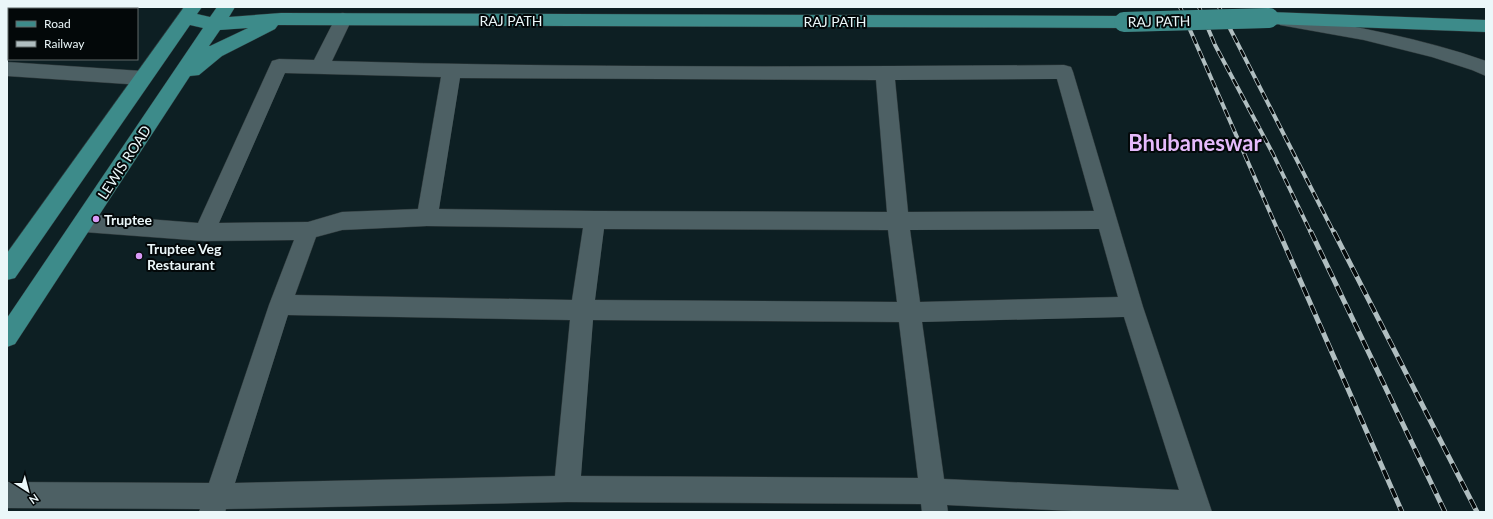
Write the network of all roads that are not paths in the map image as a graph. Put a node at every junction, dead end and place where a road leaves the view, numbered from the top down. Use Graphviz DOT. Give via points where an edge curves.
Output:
graph roads {
  1 [pos="226,7"];
  2 [pos="188,13"];
  3 [pos="1269,18"];
  4 [pos="281,19"];
  5 [pos="343,19"];
  6 [pos="215,24"];
  7 [pos="1483,27"];
  8 [pos="320,67"];
  9 [pos="7,69"];
  10 [pos="1486,69"];
  11 [pos="452,71"];
  12 [pos="885,73"];
  13 [pos="142,78"];
  14 [pos="176,83"];
  15 [pos="428,216"];
  16 [pos="595,220"];
  17 [pos="1106,220"];
  18 [pos="898,221"];
  19 [pos="84,223"];
  20 [pos="204,232"];
  21 [pos="308,232"];
  22 [pos="7,271"];
  23 [pos="280,305"];
  24 [pos="1132,307"];
  25 [pos="582,310"];
  26 [pos="908,312"];
  27 [pos="7,337"];
  28 [pos="567,489"];
  29 [pos="7,495"];
  30 [pos="933,502"];
  31 [pos="215,504"];
  32 [pos="1198,508"];
  1 -- 6 [label="main road, LEWIS ROAD"];
  2 -- 6 [label="main road, RAJ PATH"];
  2 -- 13 [label="main road"];
  3 -- 5 [label="main road, RAJ PATH, bridge" via="1124,22"];
  3 -- 7 [label="main road, RAJ PATH"];
  3 -- 10 [label="street" via="1364,34 1434,51"];
  4 -- 5 [label="main road, RAJ PATH"];
  4 -- 6 [label="main road, RAJ PATH"];
  4 -- 14 [label="main road" via="216,51"];
  5 -- 8 [label="street"];
  6 -- 14 [label="main road, LEWIS ROAD"];
  8 -- 11 [label="street"];
  8 -- 20 [label="street" via="279,66"];
  9 -- 13 [label="street"];
  11 -- 12 [label="street"];
  11 -- 15 [label="street"];
  12 -- 17 [label="street" via="1064,72"];
  12 -- 18 [label="street"];
  13 -- 22 [label="main road"];
  14 -- 19 [label="main road, LEWIS ROAD"];
  15 -- 16 [label="street"];
  15 -- 21 [label="street" via="342,221"];
  16 -- 18 [label="street"];
  16 -- 25 [label="street"];
  17 -- 18 [label="street"];
  17 -- 24 [label="street"];
  18 -- 26 [label="street"];
  19 -- 20 [label="street"];
  19 -- 27 [label="main road, LEWIS ROAD"];
  20 -- 21 [label="street"];
  21 -- 23 [label="street"];
  23 -- 25 [label="street"];
  23 -- 31 [label="street"];
  24 -- 26 [label="street"];
  24 -- 32 [label="street"];
  25 -- 26 [label="street"];
  25 -- 28 [label="street"];
  26 -- 30 [label="street"];
  28 -- 30 [label="street"];
  28 -- 31 [label="street"];
  29 -- 31 [label="street"];
  30 -- 32 [label="street"];
}
